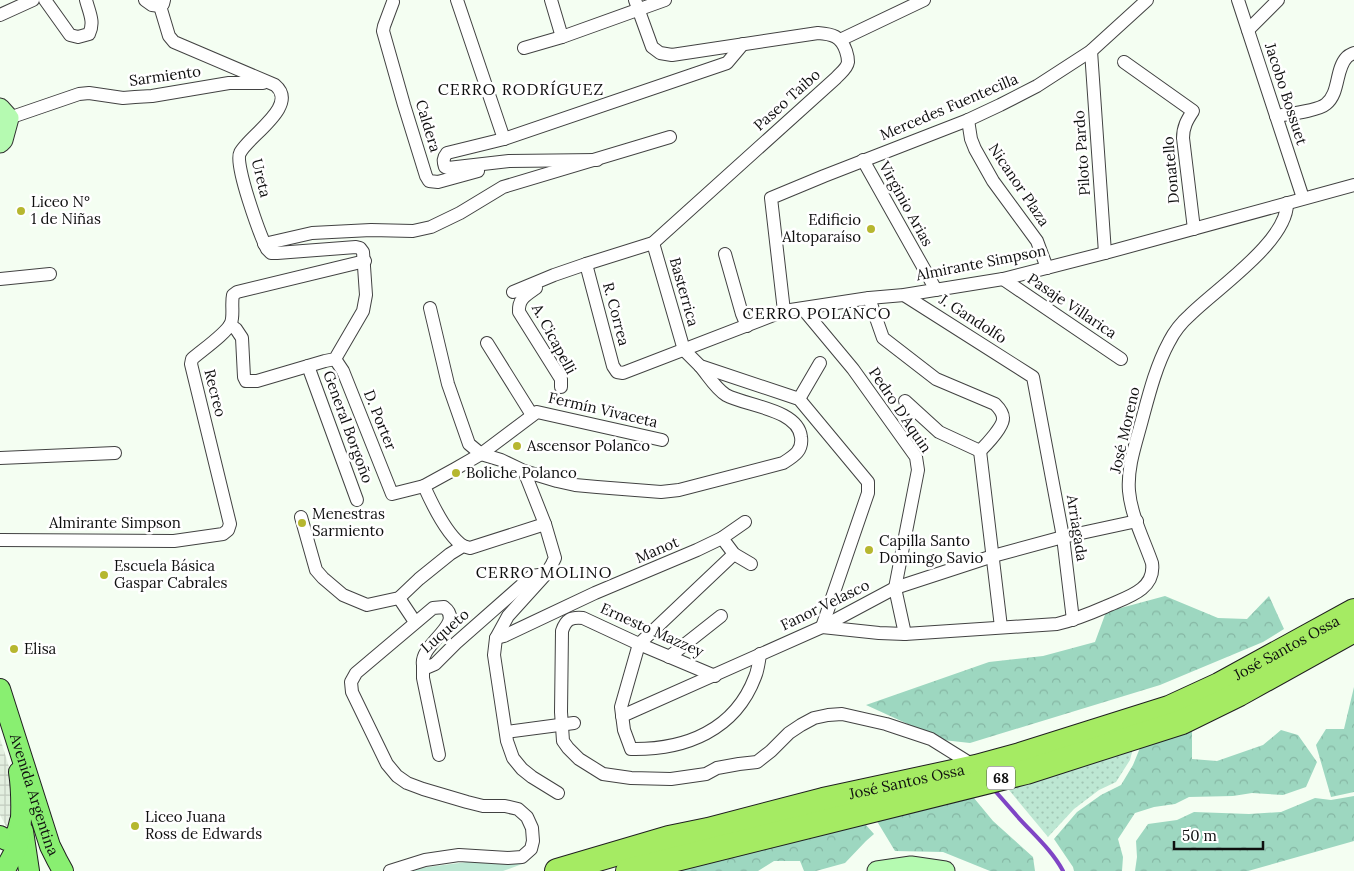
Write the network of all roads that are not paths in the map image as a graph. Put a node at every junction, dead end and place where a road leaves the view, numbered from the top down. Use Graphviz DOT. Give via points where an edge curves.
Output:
graph roads {
  1 [pos="45,0"];
  2 [pos="86,0"];
  3 [pos="145,0"];
  4 [pos="457,0"];
  5 [pos="551,0"];
  6 [pos="665,0"];
  7 [pos="924,0"];
  8 [pos="1147,0"];
  9 [pos="1238,0"];
  10 [pos="1278,0"];
  11 [pos="27,1"];
  12 [pos="393,2"];
  13 [pos="162,3"];
  14 [pos="636,5"];
  15 [pos="0,15"];
  16 [pos="1248,30"];
  17 [pos="562,37"];
  18 [pos="840,40"];
  19 [pos="743,44"];
  20 [pos="524,48"];
  21 [pos="1091,51"];
  22 [pos="1354,53"];
  23 [pos="1124,62"];
  24 [pos="268,83"];
  25 [pos="5,113"];
  26 [pos="1276,116"];
  27 [pos="968,120"];
  28 [pos="670,137"];
  29 [pos="504,139"];
  30 [pos="0,143"];
  31 [pos="597,160"];
  32 [pos="863,160"];
  33 [pos="509,162"];
  34 [pos="1354,185"];
  35 [pos="1303,198"];
  36 [pos="1287,203"];
  37 [pos="1194,229"];
  38 [pos="288,230"];
  39 [pos="354,230"];
  40 [pos="653,243"];
  41 [pos="264,244"];
  42 [pos="1105,253"];
  43 [pos="725,254"];
  44 [pos="365,261"];
  45 [pos="586,264"];
  46 [pos="1047,268"];
  47 [pos="50,274"];
  48 [pos="554,275"];
  49 [pos="0,279"];
  50 [pos="1004,279"];
  51 [pos="936,290"];
  52 [pos="513,292"];
  53 [pos="904,295"];
  54 [pos="869,298"];
  55 [pos="430,308"];
  56 [pos="803,308"];
  57 [pos="784,312"];
  58 [pos="230,325"];
  59 [pos="747,326"];
  60 [pos="358,333"];
  61 [pos="345,341"];
  62 [pos="487,343"];
  63 [pos="684,350"];
  64 [pos="335,359"];
  65 [pos="1121,359"];
  66 [pos="820,363"];
  67 [pos="308,366"];
  68 [pos="700,366"];
  69 [pos="617,372"];
  70 [pos="1025,372"];
  71 [pos="561,386"];
  72 [pos="799,399"];
  73 [pos="905,401"];
  74 [pos="535,414"];
  75 [pos="662,440"];
  76 [pos="980,451"];
  77 [pos="114,453"];
  78 [pos="481,454"];
  79 [pos="0,458"];
  80 [pos="524,470"];
  81 [pos="424,486"];
  82 [pos="357,500"];
  83 [pos="301,517"];
  84 [pos="1137,521"];
  85 [pos="746,522"];
  86 [pos="545,524"];
  87 [pos="228,530"];
  88 [pos="1063,537"];
  89 [pos="722,538"];
  90 [pos="0,540"];
  91 [pos="463,546"];
  92 [pos="734,554"];
  93 [pos="994,556"];
  94 [pos="751,564"];
  95 [pos="546,574"];
  96 [pos="895,588"];
  97 [pos="399,598"];
  98 [pos="584,600"];
  99 [pos="1354,611"];
  100 [pos="722,616"];
  101 [pos="575,618"];
  102 [pos="1073,620"];
  103 [pos="415,622"];
  104 [pos="822,627"];
  105 [pos="1001,627"];
  106 [pos="1354,630"];
  107 [pos="905,634"];
  108 [pos="496,638"];
  109 [pos="639,644"];
  110 [pos="760,654"];
  111 [pos="669,657"];
  112 [pos="423,665"];
  113 [pos="715,676"];
  114 [pos="0,689"];
  115 [pos="622,716"];
  116 [pos="10,721"];
  117 [pos="568,724"];
  118 [pos="506,732"];
  119 [pos="438,755"];
  120 [pos="976,767"];
  121 [pos="558,793"];
  122 [pos="20,817"];
  123 [pos="0,836"];
  124 [pos="6,865"];
  125 [pos="29,871"];
  126 [pos="63,871"];
  127 [pos="390,871"];
  128 [pos="558,871"];
  129 [pos="628,871"];
  130 [pos="877,871"];
  131 [pos="945,871"];
  1 -- 2 [label="street" via="70,34 78,37 89,34 92,29"];
  3 -- 13 [label="street" via="152,5"];
  4 -- 29 [label="street"];
  5 -- 17 [label="street"];
  6 -- 14 [label="street"];
  7 -- 18 [label="street"];
  8 -- 21 [label="street, Mercedes Fuentecilla"];
  9 -- 16 [label="street, Jacobo Bossuet"];
  10 -- 16 [label="street"];
  11 -- 15 [label="street"];
  12 -- 33 [label="street, Caldera" via="383,31 426,176 438,182"];
  13 -- 24 [label="street" via="169,36 174,42"];
  14 -- 17 [label="street"];
  14 -- 19 [label="street" via="652,47 660,53"];
  16 -- 26 [label="street, Jacobo Bossuet"];
  17 -- 20 [label="street"];
  18 -- 19 [label="street" via="836,36 818,34"];
  18 -- 40 [label="street, Paseo Taibo" via="848,55 845,68"];
  19 -- 29 [label="street" via="726,63"];
  21 -- 27 [label="street, Mercedes Fuentecilla" via="1037,86"];
  21 -- 42 [label="street, Piloto Pardo"];
  22 -- 26 [label="street" via="1347,57 1341,68 1328,103 1320,108"];
  23 -- 37 [label="street, Donatello" via="1193,110 1183,138"];
  24 -- 25 [label="street, Sarmiento" via="228,83 144,97 79,94"];
  24 -- 41 [label="street, Ureta" via="278,88 280,108 246,144 238,158 246,194"];
  25 -- 30 [label="main road"];
  26 -- 35 [label="street, Jacobo Bossuet"];
  27 -- 32 [label="street, Mercedes Fuentecilla"];
  27 -- 46 [label="street, Nicanor Plaza" via="975,149 1038,241"];
  28 -- 31 [label="street"];
  29 -- 33 [label="street" via="447,153 443,161 448,168"];
  31 -- 33 [label="street"];
  31 -- 39 [label="street" via="504,188 432,227 413,231"];
  32 -- 51 [label="street, Virginio Arias"];
  32 -- 57 [label="street, Mercedes Fuentecilla" via="771,198"];
  34 -- 35 [label="street, Almirante Simpson"];
  35 -- 36 [label="street, Almirante Simpson"];
  36 -- 37 [label="street, Almirante Simpson"];
  36 -- 84 [label="street, José Moreno" via="1285,217 1275,235 1189,315 1177,329 1158,365 1131,458 1129,492"];
  37 -- 42 [label="street, Almirante Simpson"];
  38 -- 39 [label="street"];
  39 -- 41 [label="street" via="312,233"];
  40 -- 45 [label="street"];
  40 -- 63 [label="street, Basterrica"];
  41 -- 44 [label="street" via="271,253 356,247 363,252"];
  42 -- 46 [label="street, Almirante Simpson"];
  43 -- 59 [label="street"];
  44 -- 58 [label="street" via="237,292 231,301"];
  44 -- 61 [label="street" via="363,310"];
  45 -- 48 [label="street"];
  45 -- 69 [label="street, R. Correa"];
  46 -- 50 [label="street, Almirante Simpson"];
  47 -- 49 [label="street"];
  48 -- 52 [label="street"];
  48 -- 71 [label="street, A. Cicapelli" via="522,298 518,306 520,316 561,380"];
  50 -- 51 [label="street, Almirante Simpson"];
  50 -- 65 [label="street, Pasaje Villarica"];
  51 -- 53 [label="street, Almirante Simpson"];
  53 -- 54 [label="street, Almirante Simpson"];
  53 -- 70 [label="street, J. Gandolfo"];
  54 -- 56 [label="street, Almirante Simpson"];
  54 -- 76 [label="street" via="882,338 936,379 995,404 1000,410 1002,424"];
  55 -- 78 [label="street" via="448,384 463,427 469,444"];
  56 -- 57 [label="street, Almirante Simpson"];
  56 -- 96 [label="street, Pedro D'Aquin" via="853,369 916,457 918,470"];
  57 -- 59 [label="street, Almirante Simpson"];
  58 -- 67 [label="street" via="242,338 246,381 258,381"];
  58 -- 87 [label="street, Recreo" via="192,359 191,364 230,524"];
  59 -- 63 [label="street, Almirante Simpson"];
  60 -- 61 [label="street"];
  61 -- 64 [label="street"];
  62 -- 74 [label="street, Fermín Vivaceta"];
  63 -- 68 [label="street"];
  63 -- 69 [label="street, Almirante Simpson" via="623,373"];
  64 -- 67 [label="street"];
  64 -- 81 [label="street, D. Porter" via="343,371 392,494"];
  66 -- 72 [label="street"];
  67 -- 82 [label="street, General Borgoño"];
  68 -- 72 [label="street"];
  68 -- 80 [label="street" via="725,394 789,418 801,434 800,449 795,455 783,463 661,492 575,485"];
  70 -- 88 [label="street, Arriagada" via="1033,378"];
  72 -- 104 [label="street" via="868,482 868,492"];
  73 -- 76 [label="street" via="939,432"];
  74 -- 75 [label="street, Fermín Vivaceta"];
  74 -- 78 [label="street"];
  76 -- 93 [label="street"];
  77 -- 79 [label="street"];
  78 -- 80 [label="street"];
  78 -- 81 [label="street"];
  80 -- 86 [label="street"];
  81 -- 91 [label="street" via="439,515"];
  83 -- 97 [label="street" via="316,570 322,578 343,595 367,605"];
  84 -- 88 [label="street, Fanor Velasco"];
  84 -- 102 [label="street, José Moreno" via="1153,569 1147,583 1134,595"];
  85 -- 89 [label="street, Manot"];
  86 -- 91 [label="street" via="470,548"];
  86 -- 95 [label="street" via="554,558"];
  87 -- 90 [label="street, Almirante Simpson" via="223,534 174,541"];
  88 -- 93 [label="street, Fanor Velasco"];
  88 -- 102 [label="street, Arriagada"];
  89 -- 92 [label="street"];
  89 -- 98 [label="street, Manot"];
  91 -- 97 [label="street"];
  92 -- 94 [label="street"];
  92 -- 109 [label="street"];
  93 -- 96 [label="street, Fanor Velasco"];
  93 -- 105 [label="street"];
  95 -- 108 [label="street" via="508,616"];
  95 -- 112 [label="street, Luqueto" via="532,576 435,664"];
  96 -- 104 [label="street, Fanor Velasco"];
  96 -- 107 [label="street, Pedro D'Aquin"];
  97 -- 103 [label="street"];
  98 -- 101 [label="street, Ernesto Mazzey"];
  98 -- 108 [label="street, Manot"];
  99 -- 120 [label="highway, José Santos Ossa / 68" via="1219,685 1169,708"];
  100 -- 111 [label="street"];
  101 -- 109 [label="street, Ernesto Mazzey" via="583,618"];
  101 -- 117 [label="street, Ernesto Mazzey" via="564,624 562,631"];
  102 -- 105 [label="street, José Moreno"];
  103 -- 112 [label="street, Luqueto" via="439,606 449,611 451,617 424,654"];
  103 -- 127 [label="street" via="356,673 351,682 352,692 387,764 396,776 423,789 482,806 518,809 527,817 533,840 531,849 522,857 459,854"];
  104 -- 107 [label="street, José Moreno"];
  104 -- 110 [label="street, Fanor Velasco"];
  105 -- 107 [label="street, José Moreno"];
  106 -- 129 [label="highway, José Santos Ossa / 68" via="1182,722 1026,772"];
  108 -- 118 [label="street" via="494,655"];
  109 -- 111 [label="street, Ernesto Mazzey"];
  109 -- 115 [label="street"];
  110 -- 113 [label="street, Fanor Velasco"];
  110 -- 115 [label="street" via="756,675 748,692 730,716 702,736 651,748 632,748"];
  111 -- 113 [label="street, Ernesto Mazzey"];
  112 -- 119 [label="street"];
  113 -- 115 [label="street, Fanor Velasco"];
  114 -- 116 [label="main road, Avenida Argentina"];
  116 -- 122 [label="main road" via="20,780"];
  116 -- 126 [label="main road, Avenida Argentina" via="50,846"];
  117 -- 118 [label="street"];
  117 -- 120 [label="street, Ernesto Mazzey" via="563,741 579,759 603,774 631,778 672,779 757,762 801,725 814,718 842,714 886,724 931,740"];
  118 -- 121 [label="street" via="513,758 522,770"];
  120 -- 128 [label="highway, José Santos Ossa / 68" via="669,838"];
  122 -- 123 [label="main road" via="14,837 6,840"];
  122 -- 124 [label="main road" via="19,842"];
  122 -- 125 [label="main road"];
  130 -- 131 [label="main road" via="911,866"];
}
